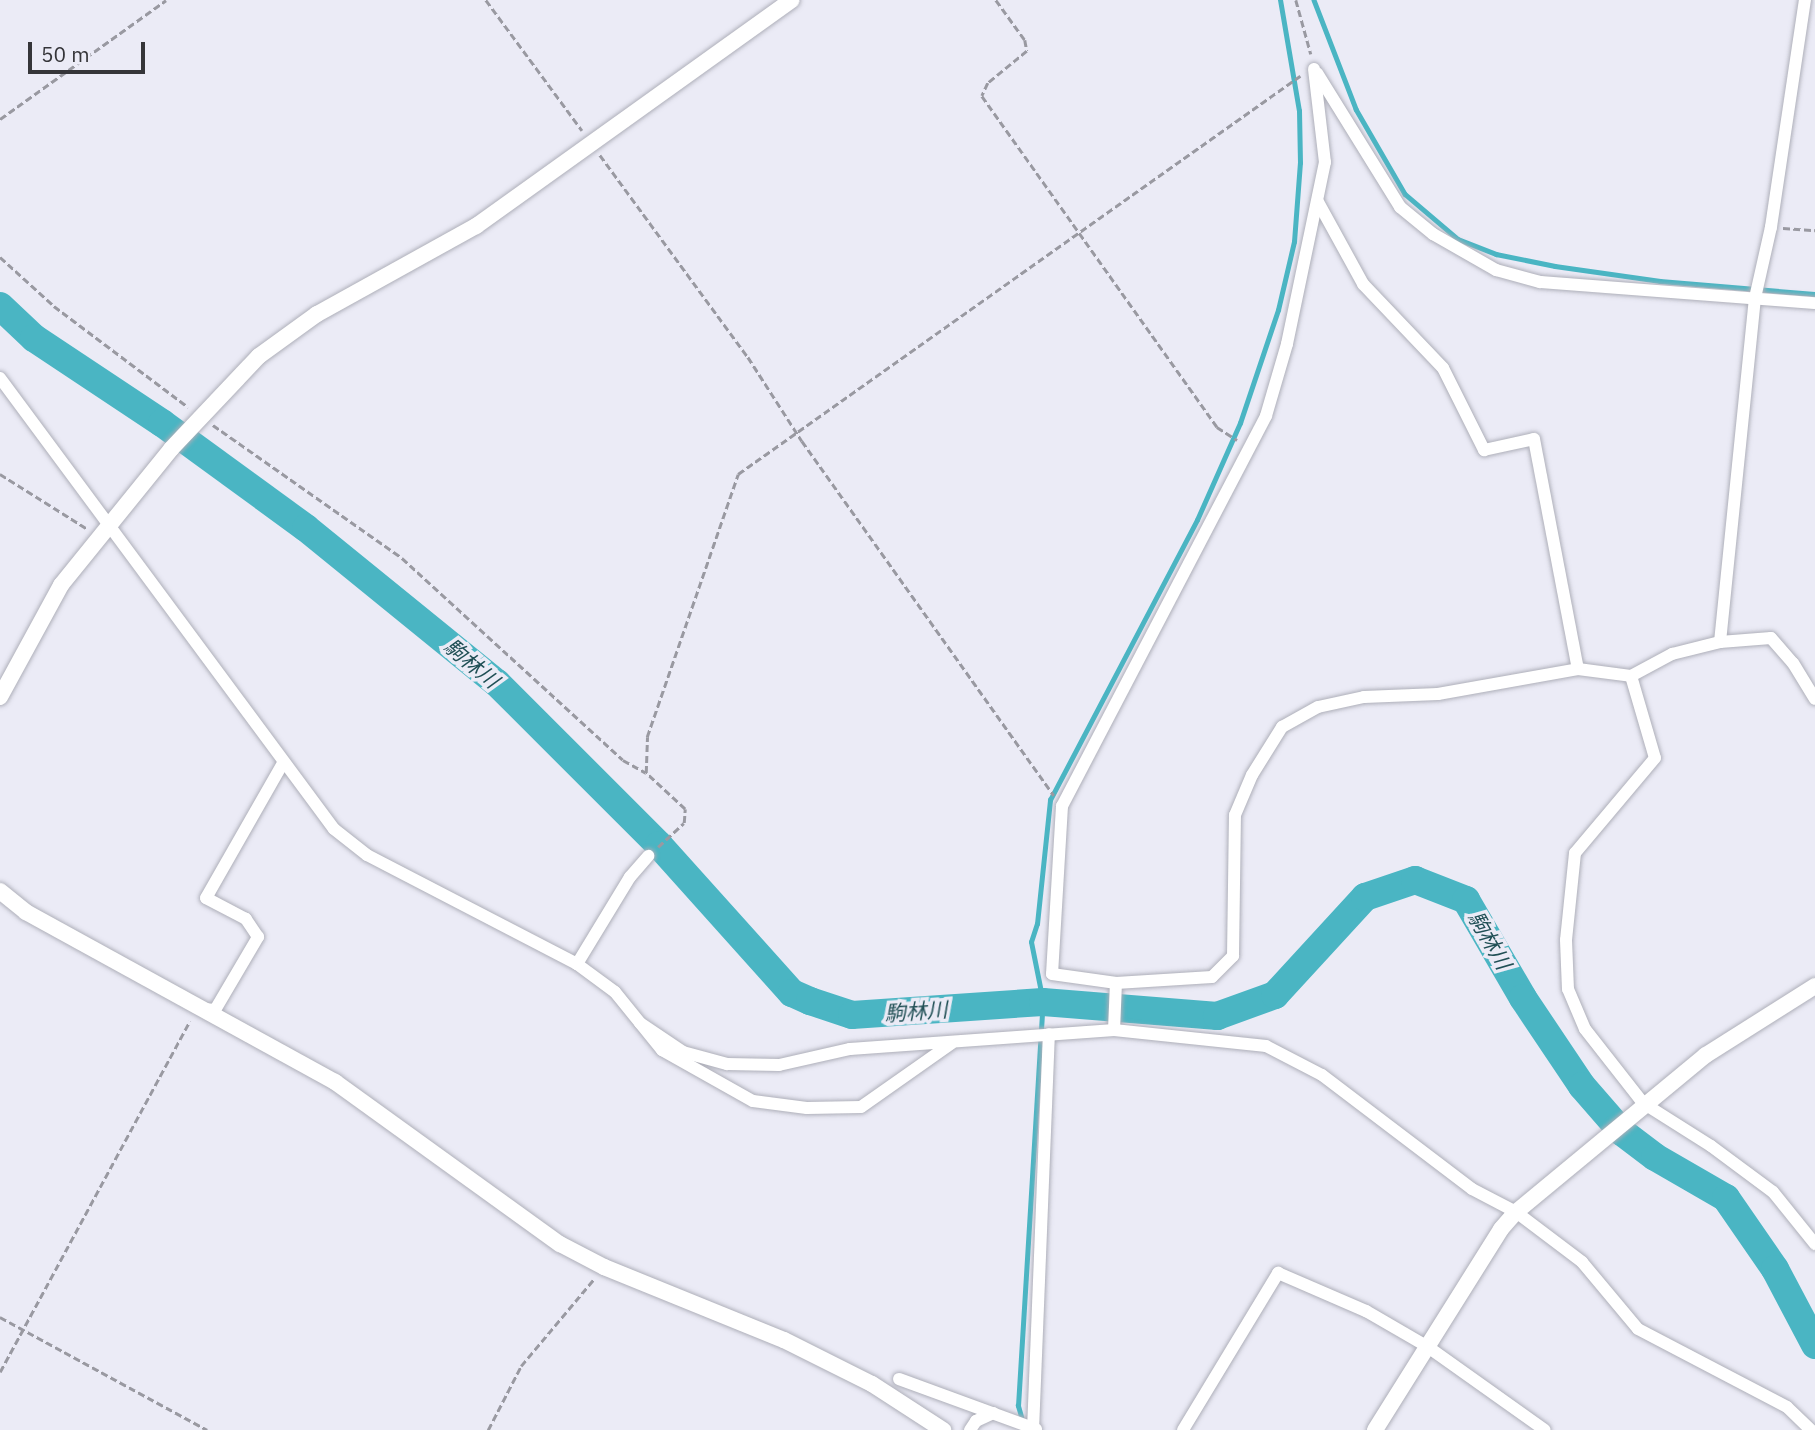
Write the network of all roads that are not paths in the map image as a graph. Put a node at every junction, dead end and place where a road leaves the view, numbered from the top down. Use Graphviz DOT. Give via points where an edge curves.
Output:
graph roads {
  1 [pos="792,0"];
  2 [pos="1805,0"];
  3 [pos="1318,202"];
  4 [pos="1755,298"];
  5 [pos="1815,303"];
  6 [pos="0,378"];
  7 [pos="111,522"];
  8 [pos="1720,642"];
  9 [pos="1578,668"];
  10 [pos="1631,676"];
  11 [pos="0,697"];
  12 [pos="1815,699"];
  13 [pos="283,762"];
  14 [pos="648,856"];
  15 [pos="0,891"];
  16 [pos="0,898"];
  17 [pos="26,912"];
  18 [pos="577,964"];
  19 [pos="1116,983"];
  20 [pos="1815,986"];
  21 [pos="196,1009"];
  22 [pos="640,1023"];
  23 [pos="1114,1030"];
  24 [pos="1049,1034"];
  25 [pos="952,1043"];
  26 [pos="1638,1107"];
  27 [pos="1516,1212"];
  28 [pos="1815,1244"];
  29 [pos="1428,1347"];
  30 [pos="899,1379"];
  31 [pos="993,1413"];
  32 [pos="1035,1429"];
  33 [pos="943,1430"];
  34 [pos="970,1430"];
  35 [pos="1184,1430"];
  36 [pos="1375,1430"];
  37 [pos="1545,1430"];
  38 [pos="1811,1430"];
  1 -- 7 [label="street" via="476,226 288,334 231,382"];
  2 -- 4 [label="street" via="1771,227"];
  3 -- 4 [label="street" via="1325,162 1314,69 1400,206 1433,234 1496,271 1540,282"];
  3 -- 9 [label="street" via="1363,284 1443,368 1484,450 1534,439"];
  3 -- 19 [label="street" via="1266,416 1062,806 1052,974"];
  4 -- 5 [label="street"];
  4 -- 8 [label="street"];
  6 -- 7 [label="street"];
  7 -- 11 [label="street" via="61,585"];
  7 -- 13 [label="street"];
  8 -- 10 [label="street" via="1672,654"];
  8 -- 12 [label="street" via="1771,638"];
  9 -- 10 [label="street"];
  9 -- 19 [label="street" via="1438,694 1330,704 1282,727 1252,775 1235,815 1233,956 1212,977"];
  10 -- 26 [label="street" via="1655,758 1575,853 1566,940 1568,989 1585,1029"];
  13 -- 18 [label="street" via="334,829 367,855"];
  13 -- 21 [label="street" via="206,898 246,919 258,937 215,1010"];
  14 -- 18 [label="street" via="630,877"];
  15 -- 17 [label="street"];
  16 -- 17 [label="street"];
  17 -- 21 [label="street"];
  18 -- 22 [label="street" via="615,992"];
  19 -- 23 [label="street"];
  20 -- 26 [label="street" via="1706,1055"];
  21 -- 33 [label="street" via="335,1082 561,1244 604,1268 784,1340 872,1384"];
  22 -- 25 [label="street" via="683,1052 727,1064 779,1065 850,1049"];
  22 -- 25 [label="street" via="662,1051 753,1101 807,1108 861,1107"];
  23 -- 24 [label="street"];
  23 -- 27 [label="street" via="1266,1046 1322,1075 1472,1189"];
  24 -- 25 [label="street"];
  24 -- 32 [label="street"];
  26 -- 27 [label="street"];
  26 -- 28 [label="street" via="1712,1146 1773,1192"];
  27 -- 29 [label="street"];
  27 -- 38 [label="street" via="1582,1262 1638,1329 1787,1407"];
  29 -- 35 [label="street" via="1366,1311 1278,1273"];
  29 -- 36 [label="street"];
  29 -- 37 [label="street"];
  30 -- 31 [label="street"];
  31 -- 32 [label="street"];
  31 -- 34 [label="street" via="976,1421"];
}
